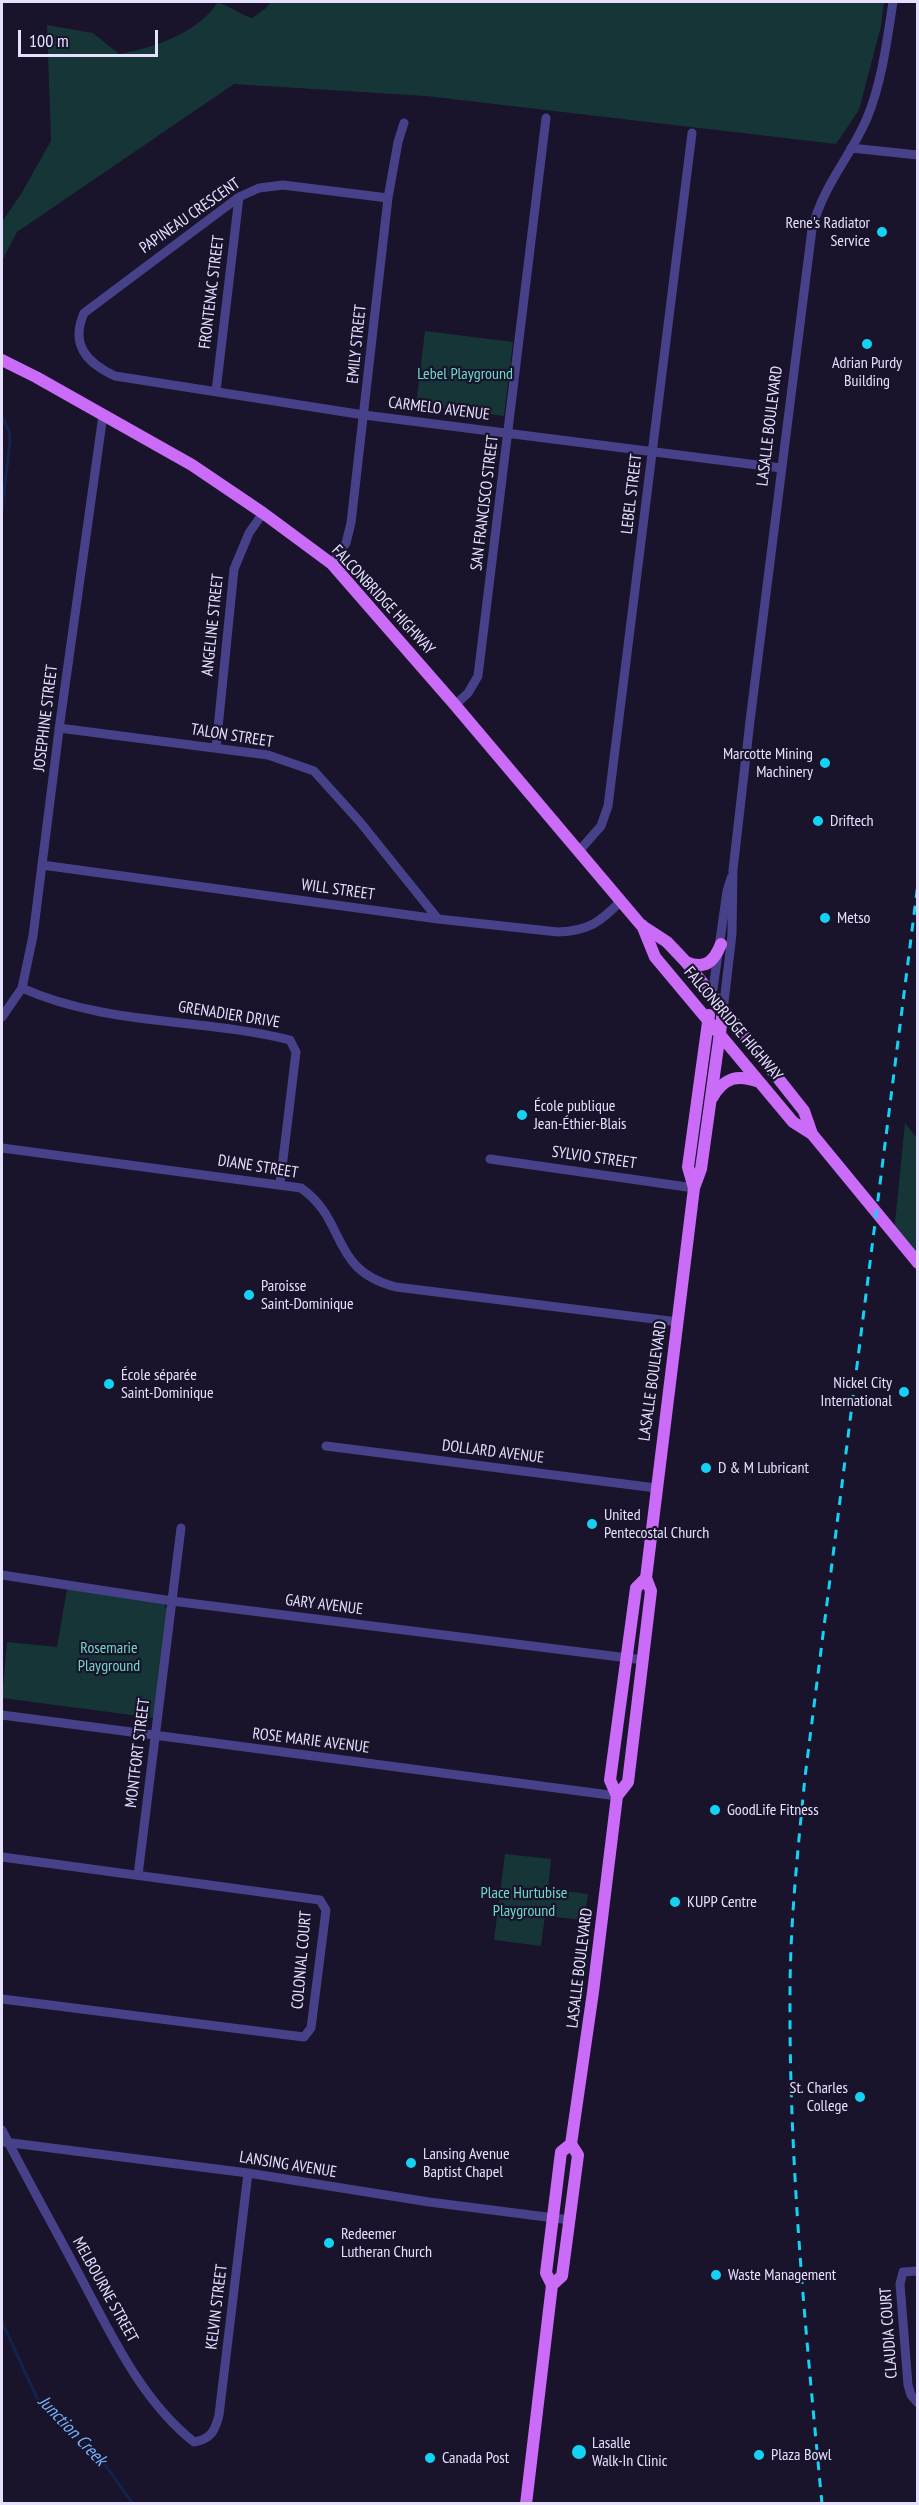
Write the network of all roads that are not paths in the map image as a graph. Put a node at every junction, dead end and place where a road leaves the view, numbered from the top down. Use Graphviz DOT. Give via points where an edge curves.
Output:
graph roads {
  1 [pos="893,2"];
  2 [pos="546,118"];
  3 [pos="404,123"];
  4 [pos="692,133"];
  5 [pos="851,148"];
  6 [pos="918,155"];
  7 [pos="239,196"];
  8 [pos="388,198"];
  9 [pos="2,360"];
  10 [pos="96,367"];
  11 [pos="216,391"];
  12 [pos="103,415"];
  13 [pos="364,415"];
  14 [pos="508,433"];
  15 [pos="653,452"];
  16 [pos="782,468"];
  17 [pos="263,513"];
  18 [pos="332,564"];
  19 [pos="455,705"];
  20 [pos="59,728"];
  21 [pos="216,748"];
  22 [pos="579,851"];
  23 [pos="42,865"];
  24 [pos="733,870"];
  25 [pos="621,902"];
  26 [pos="438,919"];
  27 [pos="641,925"];
  28 [pos="721,944"];
  29 [pos="686,962"];
  30 [pos="22,988"];
  31 [pos="712,996"];
  32 [pos="723,1011"];
  33 [pos="2,1017"];
  34 [pos="708,1020"];
  35 [pos="719,1034"];
  36 [pos="759,1082"];
  37 [pos="710,1101"];
  38 [pos="812,1134"];
  39 [pos="2,1148"];
  40 [pos="490,1159"];
  41 [pos="280,1184"];
  42 [pos="694,1188"];
  43 [pos="918,1263"];
  44 [pos="678,1322"];
  45 [pos="326,1446"];
  46 [pos="656,1488"];
  47 [pos="181,1528"];
  48 [pos="2,1575"];
  49 [pos="646,1578"];
  50 [pos="172,1601"];
  51 [pos="627,1658"];
  52 [pos="644,1660"];
  53 [pos="2,1715"];
  54 [pos="155,1736"];
  55 [pos="617,1796"];
  56 [pos="2,1857"];
  57 [pos="138,1875"];
  58 [pos="2,1999"];
  59 [pos="2,2130"];
  60 [pos="5,2142"];
  61 [pos="571,2144"];
  62 [pos="248,2173"];
  63 [pos="551,2218"];
  64 [pos="570,2220"];
  65 [pos="918,2271"];
  66 [pos="552,2285"];
  67 [pos="918,2403"];
  68 [pos="205,2440"];
  69 [pos="526,2504"];
  1 -- 5 [label="street, LASALLE BOULEVARD" via="875,94"];
  2 -- 14 [label="street, SAN FRANCISCO STREET"];
  3 -- 8 [label="street, EMILY STREET"];
  4 -- 15 [label="street, LEBEL STREET"];
  5 -- 6 [label="street"];
  5 -- 16 [label="street, LASALLE BOULEVARD" via="823,196 812,228"];
  7 -- 8 [label="street, PAPINEAU CRESCENT" via="258,188 283,185"];
  7 -- 10 [label="street, PAPINEAU CRESCENT" via="84,313 78,326 79,338 82,350"];
  7 -- 11 [label="street, FRONTENAC STREET"];
  8 -- 13 [label="street, EMILY STREET"];
  9 -- 12 [label="main road, FALCONBRIDGE HIGHWAY"];
  10 -- 11 [label="street, CARMELO AVENUE" via="115,376"];
  11 -- 13 [label="street, CARMELO AVENUE"];
  12 -- 17 [label="main road, FALCONBRIDGE HIGHWAY" via="192,465"];
  12 -- 20 [label="street, JOSEPHINE STREET"];
  13 -- 14 [label="street, CARMELO AVENUE"];
  13 -- 18 [label="street, EMILY STREET" via="349,533"];
  14 -- 15 [label="street, CARMELO AVENUE"];
  14 -- 19 [label="street, SAN FRANCISCO STREET" via="478,676"];
  15 -- 16 [label="street, CARMELO AVENUE"];
  15 -- 22 [label="street, LEBEL STREET" via="608,806 600,826"];
  16 -- 24 [label="street, LASALLE BOULEVARD"];
  17 -- 18 [label="main road, FALCONBRIDGE HIGHWAY"];
  17 -- 21 [label="street, ANGELINE STREET" via="249,533 234,569"];
  18 -- 19 [label="main road, FALCONBRIDGE HIGHWAY"];
  19 -- 22 [label="main road, FALCONBRIDGE HIGHWAY"];
  20 -- 21 [label="street, TALON STREET"];
  20 -- 23 [label="street, JOSEPHINE STREET"];
  21 -- 26 [label="street, TALON STREET" via="268,755 314,771"];
  22 -- 25 [label="main road, FALCONBRIDGE HIGHWAY"];
  23 -- 26 [label="street, WILL STREET"];
  23 -- 30 [label="street, JOSEPHINE STREET"];
  24 -- 28 [label="street, LASALLE BOULEVARD"];
  24 -- 32 [label="street, LASALLE BOULEVARD" via="732,934"];
  25 -- 26 [label="street, WILL STREET" via="578,931"];
  25 -- 27 [label="main road, FALCONBRIDGE HIGHWAY"];
  27 -- 29 [label="main road, FALCONBRIDGE HIGHWAY" via="667,942"];
  27 -- 34 [label="main road, FALCONBRIDGE HIGHWAY" via="655,957"];
  28 -- 29 [label="main road" via="711,962 702,966"];
  28 -- 31 [label="street, LASALLE BOULEVARD"];
  29 -- 31 [label="main road, FALCONBRIDGE HIGHWAY"];
  30 -- 33 [label="street, JOSEPHINE STREET"];
  30 -- 41 [label="street, GRENADIER DRIVE" via="87,1011 257,1032 290,1040 296,1052"];
  31 -- 32 [label="main road, FALCONBRIDGE HIGHWAY"];
  31 -- 34 [label="main road, LASALLE BOULEVARD"];
  32 -- 35 [label="main road, LASALLE BOULEVARD"];
  32 -- 38 [label="main road, FALCONBRIDGE HIGHWAY" via="804,1111"];
  34 -- 35 [label="main road, FALCONBRIDGE HIGHWAY"];
  34 -- 42 [label="main road, LASALLE BOULEVARD" via="688,1167"];
  35 -- 36 [label="main road, FALCONBRIDGE HIGHWAY"];
  35 -- 37 [label="main road, LASALLE BOULEVARD"];
  36 -- 37 [label="main road" via="734,1077 717,1088"];
  36 -- 38 [label="main road, FALCONBRIDGE HIGHWAY" via="793,1122"];
  37 -- 42 [label="main road, LASALLE BOULEVARD" via="701,1168"];
  38 -- 43 [label="main road, FALCONBRIDGE HIGHWAY"];
  39 -- 41 [label="street, DIANE STREET"];
  40 -- 42 [label="street, SYLVIO STREET"];
  41 -- 44 [label="street, DIANE STREET" via="301,1188 315,1198 345,1252 375,1282"];
  42 -- 44 [label="main road, LASALLE BOULEVARD"];
  44 -- 46 [label="main road, LASALLE BOULEVARD"];
  45 -- 46 [label="street, DOLLARD AVENUE"];
  46 -- 49 [label="main road, LASALLE BOULEVARD"];
  47 -- 50 [label="street, MONTFORT STREET"];
  48 -- 50 [label="street, GARY AVENUE"];
  49 -- 51 [label="main road, LASALLE BOULEVARD" via="636,1588"];
  49 -- 52 [label="main road, LASALLE BOULEVARD" via="651,1591"];
  50 -- 51 [label="street, GARY AVENUE"];
  50 -- 54 [label="street, MONTFORT STREET"];
  51 -- 52 [label="street, GARY AVENUE"];
  51 -- 55 [label="main road, LASALLE BOULEVARD" via="610,1780"];
  52 -- 55 [label="main road, LASALLE BOULEVARD" via="628,1782"];
  53 -- 54 [label="street, ROSE MARIE AVENUE"];
  54 -- 55 [label="street, ROSE MARIE AVENUE"];
  54 -- 57 [label="street, MONTFORT STREET"];
  55 -- 61 [label="main road, LASALLE BOULEVARD"];
  56 -- 57 [label="street, COLONIAL COURT"];
  57 -- 58 [label="street, COLONIAL COURT" via="320,1900 326,1910 311,2028 304,2037"];
  59 -- 60 [label="street, MELBOURNE STREET"];
  60 -- 62 [label="street, LANSING AVENUE"];
  60 -- 68 [label="street, MELBOURNE STREET" via="146,2391 194,2442"];
  61 -- 63 [label="main road, LASALLE BOULEVARD" via="561,2152"];
  61 -- 64 [label="main road, LASALLE BOULEVARD" via="578,2155"];
  62 -- 63 [label="street, LANSING AVENUE"];
  62 -- 68 [label="street, KELVIN STREET" via="219,2415 215,2431"];
  63 -- 64 [label="street, LANSING AVENUE"];
  63 -- 66 [label="main road, LASALLE BOULEVARD" via="546,2273"];
  64 -- 66 [label="main road, LASALLE BOULEVARD" via="562,2276"];
  65 -- 67 [label="street, CLAUDIA COURT" via="903,2272 900,2284 908,2385"];
  66 -- 69 [label="main road, LASALLE BOULEVARD"];
}
